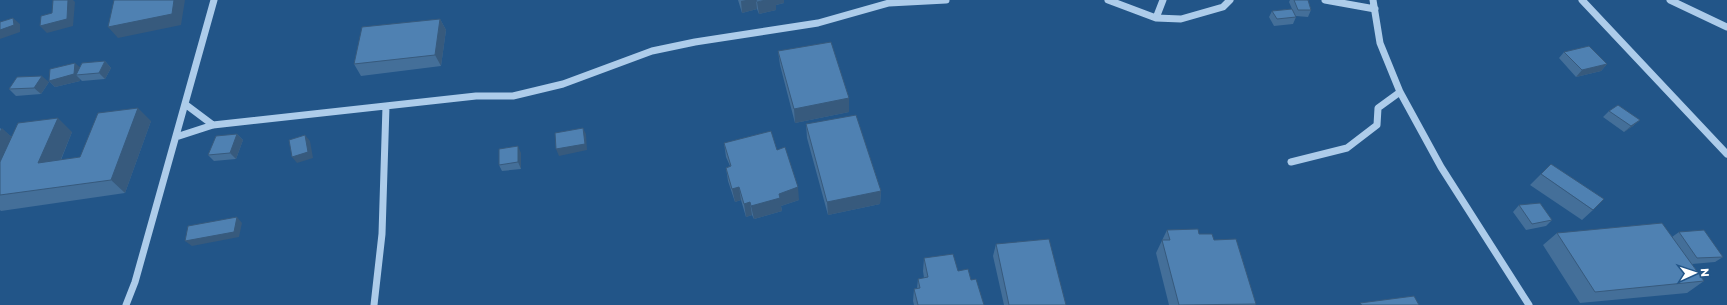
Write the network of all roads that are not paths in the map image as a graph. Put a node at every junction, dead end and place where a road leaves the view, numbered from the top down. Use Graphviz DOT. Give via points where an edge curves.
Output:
graph roads {
  1 [pos="214,0"];
  2 [pos="946,0"];
  3 [pos="1108,0"];
  4 [pos="1162,0"];
  5 [pos="1230,0"];
  6 [pos="1325,0"];
  7 [pos="1373,0"];
  8 [pos="1582,0"];
  9 [pos="1670,0"];
  10 [pos="1375,9"];
  11 [pos="1156,18"];
  12 [pos="1727,27"];
  13 [pos="1400,92"];
  14 [pos="185,104"];
  15 [pos="386,106"];
  16 [pos="213,125"];
  17 [pos="176,137"];
  18 [pos="1727,154"];
  19 [pos="1291,162"];
  20 [pos="125,305"];
  21 [pos="374,305"];
  22 [pos="1529,305"];
  1 -- 14 [label="street"];
  2 -- 15 [label="street" via="889,3 818,23 652,51 563,84 513,96 476,96"];
  3 -- 11 [label="street"];
  4 -- 11 [label="street"];
  5 -- 11 [label="street" via="1223,7 1181,19"];
  6 -- 10 [label="street"];
  7 -- 10 [label="street"];
  8 -- 18 [label="street"];
  9 -- 12 [label="street"];
  10 -- 13 [label="street" via="1380,43"];
  13 -- 19 [label="street" via="1378,108 1377,125 1347,148"];
  13 -- 22 [label="street" via="1441,167"];
  14 -- 16 [label="street"];
  14 -- 17 [label="street"];
  15 -- 16 [label="street"];
  15 -- 21 [label="street" via="382,234"];
  16 -- 17 [label="street"];
  17 -- 20 [label="street" via="135,282"];
}
